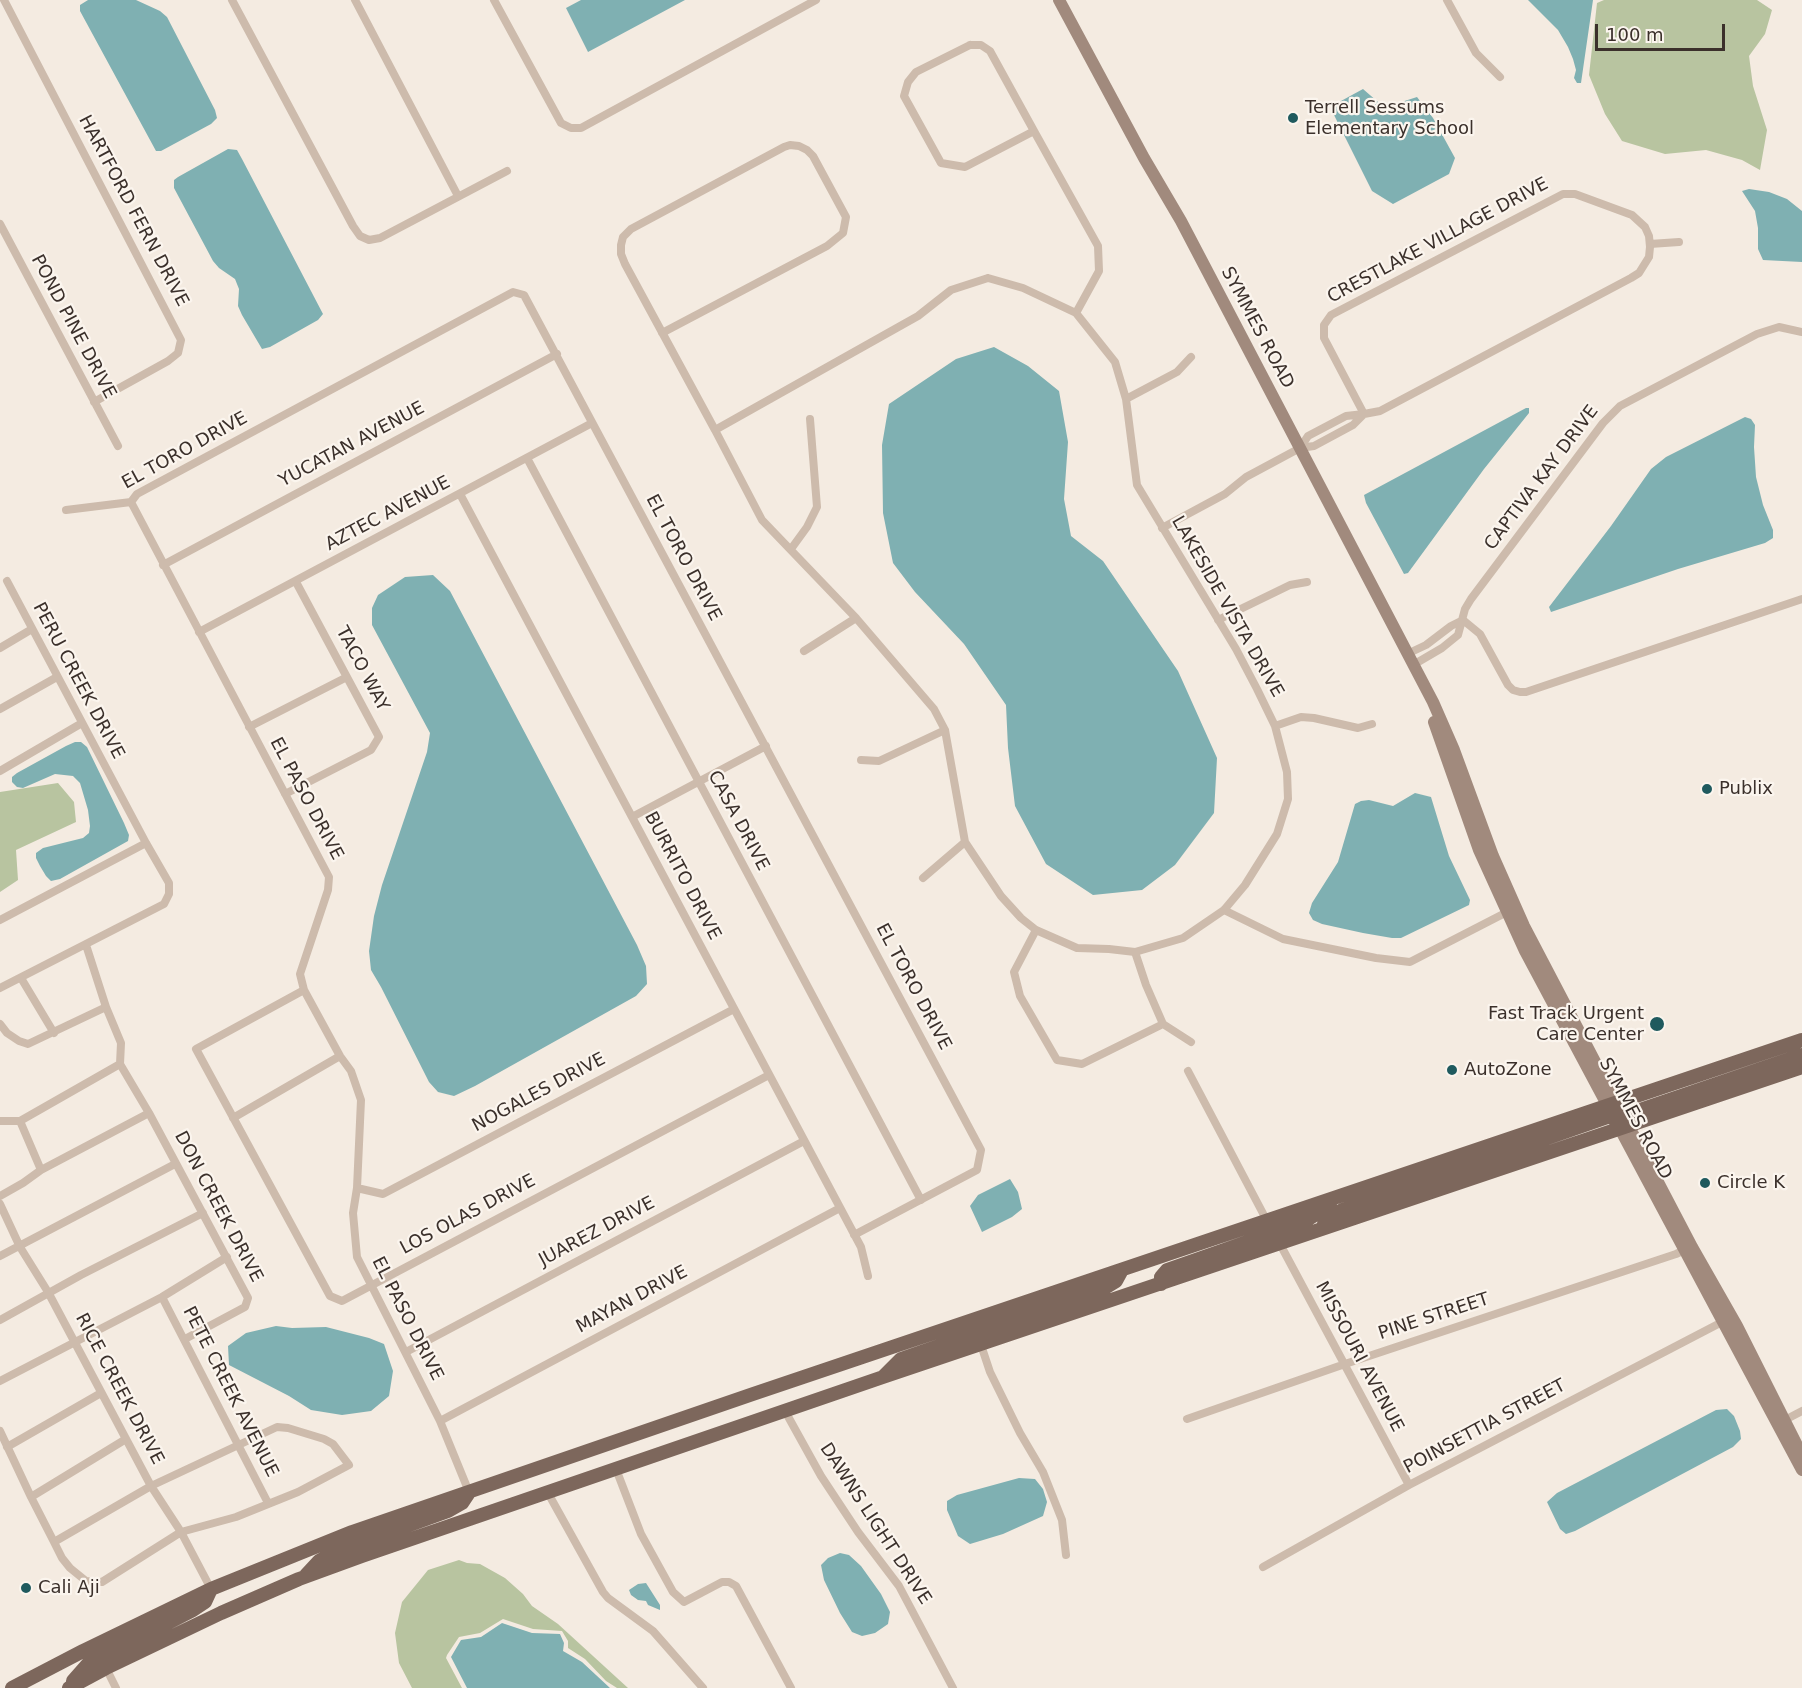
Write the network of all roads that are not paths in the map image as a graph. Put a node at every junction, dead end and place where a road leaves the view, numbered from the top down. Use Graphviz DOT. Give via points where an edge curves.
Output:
graph roads {
  1 [pos="4,0"];
  2 [pos="232,0"];
  3 [pos="355,0"];
  4 [pos="494,0"];
  5 [pos="816,0"];
  6 [pos="1059,0"];
  7 [pos="1447,0"];
  8 [pos="1500,77"];
  9 [pos="1034,131"];
  10 [pos="507,171"];
  11 [pos="458,196"];
  12 [pos="0,224"];
  13 [pos="1678,242"];
  14 [pos="1650,244"];
  15 [pos="1076,313"];
  16 [pos="1802,332"];
  17 [pos="663,333"];
  18 [pos="557,354"];
  19 [pos="1191,357"];
  20 [pos="1126,399"];
  21 [pos="94,402"];
  22 [pos="1364,414"];
  23 [pos="810,419"];
  24 [pos="592,423"];
  25 [pos="715,430"];
  26 [pos="118,446"];
  27 [pos="1300,448"];
  28 [pos="527,458"];
  29 [pos="460,494"];
  30 [pos="131,502"];
  31 [pos="66,510"];
  32 [pos="1162,528"];
  33 [pos="791,549"];
  34 [pos="163,565"];
  35 [pos="7,581"];
  36 [pos="296,582"];
  37 [pos="1307,582"];
  38 [pos="1802,599"];
  39 [pos="856,618"];
  40 [pos="1218,620"];
  41 [pos="1462,620"];
  42 [pos="32,629"];
  43 [pos="199,632"];
  44 [pos="0,648"];
  45 [pos="804,651"];
  46 [pos="1413,665"];
  47 [pos="57,677"];
  48 [pos="346,677"];
  49 [pos="0,709"];
  50 [pos="82,723"];
  51 [pos="1372,724"];
  52 [pos="1275,726"];
  53 [pos="249,727"];
  54 [pos="945,730"];
  55 [pos="766,746"];
  56 [pos="861,760"];
  57 [pos="0,771"];
  58 [pos="698,782"];
  59 [pos="285,794"];
  60 [pos="632,818"];
  61 [pos="965,842"];
  62 [pos="146,843"];
  63 [pos="923,878"];
  64 [pos="1224,910"];
  65 [pos="1511,910"];
  66 [pos="0,920"];
  67 [pos="1036,930"];
  68 [pos="86,945"];
  69 [pos="1135,952"];
  70 [pos="21,978"];
  71 [pos="0,988"];
  72 [pos="304,990"];
  73 [pos="106,1007"];
  74 [pos="734,1009"];
  75 [pos="0,1024"];
  76 [pos="1163,1024"];
  77 [pos="54,1033"];
  78 [pos="1802,1040"];
  79 [pos="1191,1042"];
  80 [pos="1802,1054"];
  81 [pos="340,1056"];
  82 [pos="120,1064"];
  83 [pos="1802,1067"];
  84 [pos="1188,1071"];
  85 [pos="769,1075"];
  86 [pos="149,1113"];
  87 [pos="1618,1116"];
  88 [pos="233,1118"];
  89 [pos="0,1121"];
  90 [pos="20,1121"];
  91 [pos="804,1142"];
  92 [pos="175,1164"];
  93 [pos="41,1170"];
  94 [pos="357,1188"];
  95 [pos="1344,1195"];
  96 [pos="0,1196"];
  97 [pos="921,1200"];
  98 [pos="0,1204"];
  99 [pos="840,1208"];
  100 [pos="203,1213"];
  101 [pos="1267,1221"];
  102 [pos="854,1235"];
  103 [pos="1280,1244"];
  104 [pos="20,1247"];
  105 [pos="1688,1249"];
  106 [pos="0,1256"];
  107 [pos="227,1257"];
  108 [pos="1122,1270"];
  109 [pos="868,1276"];
  110 [pos="1161,1284"];
  111 [pos="371,1285"];
  112 [pos="48,1292"];
  113 [pos="162,1297"];
  114 [pos="0,1320"];
  115 [pos="1724,1322"];
  116 [pos="185,1339"];
  117 [pos="75,1342"];
  118 [pos="981,1345"];
  119 [pos="406,1352"];
  120 [pos="1345,1364"];
  121 [pos="883,1377"];
  122 [pos="0,1381"];
  123 [pos="101,1393"];
  124 [pos="785,1411"];
  125 [pos="1802,1411"];
  126 [pos="1187,1419"];
  127 [pos="440,1421"];
  128 [pos="1781,1422"];
  129 [pos="0,1431"];
  130 [pos="126,1439"];
  131 [pos="240,1445"];
  132 [pos="7,1447"];
  133 [pos="1802,1455"];
  134 [pos="616,1470"];
  135 [pos="1802,1470"];
  136 [pos="1409,1485"];
  137 [pos="151,1486"];
  138 [pos="469,1492"];
  139 [pos="548,1493"];
  140 [pos="31,1497"];
  141 [pos="268,1503"];
  142 [pos="182,1532"];
  143 [pos="54,1542"];
  144 [pos="1066,1555"];
  145 [pos="1263,1567"];
  146 [pos="305,1577"];
  147 [pos="211,1589"];
  148 [pos="106,1668"];
  149 [pos="19,1686"];
  150 [pos="68,1688"];
  151 [pos="116,1688"];
  152 [pos="703,1688"];
  153 [pos="791,1688"];
  154 [pos="953,1688"];
  1 -- 21 [label="street, HARTFORD FERN DRIVE" via="181,340 178,353 168,361"];
  2 -- 11 [label="street" via="360,237 380,238"];
  3 -- 11 [label="street"];
  4 -- 5 [label="street" via="561,123 571,128 581,128"];
  6 -- 27 [label="street, SYMMES ROAD"];
  7 -- 8 [label="street" via="1476,53"];
  9 -- 9 [label="street" via="990,51 981,45 970,45 916,72 908,82 904,96 940,163 965,167"];
  9 -- 15 [label="street" via="1098,246 1099,271"];
  10 -- 11 [label="street"];
  12 -- 21 [label="street, POND PINE DRIVE"];
  13 -- 14 [label="street"];
  14 -- 22 [label="street" via="1645,265 1631,278 1380,411"];
  14 -- 22 [label="street, CRESTLAKE VILLAGE DRIVE" via="1645,227 1632,215 1575,194 1563,194 1331,315 1324,325 1324,338"];
  15 -- 20 [label="street, LAKESIDE VISTA DRIVE" via="1115,362"];
  15 -- 25 [label="street, LAKESIDE VISTA DRIVE" via="1023,288 988,278 951,290 918,316"];
  16 -- 41 [label="street, CAPTIVA KAY DRIVE" via="1779,327 1757,334 1620,406 1603,423 1471,599"];
  17 -- 17 [label="street, LAKESIDE VISTA DRIVE" via="827,246 843,233 846,217 807,150 784,147 631,229 623,237 621,254 625,264"];
  17 -- 25 [label="street, LAKESIDE VISTA DRIVE"];
  18 -- 24 [label="street, EL TORO DRIVE"];
  18 -- 30 [label="street, EL TORO DRIVE" via="524,295 513,292 147,488"];
  18 -- 34 [label="street, YUCATAN AVENUE"];
  19 -- 20 [label="street" via="1177,372"];
  20 -- 32 [label="street, LAKESIDE VISTA DRIVE" via="1137,485"];
  21 -- 26 [label="street, POND PINE DRIVE"];
  22 -- 27 [label="street" via="1346,416 1308,436"];
  23 -- 33 [label="street" via="817,507"];
  24 -- 28 [label="street, AZTEC AVENUE"];
  24 -- 55 [label="street, EL TORO DRIVE"];
  25 -- 33 [label="street, LAKESIDE VISTA DRIVE" via="762,520"];
  27 -- 32 [label="street"];
  27 -- 46 [label="street, SYMMES ROAD"];
  28 -- 29 [label="street, AZTEC AVENUE"];
  28 -- 58 [label="street, CASA DRIVE"];
  29 -- 36 [label="street, AZTEC AVENUE"];
  29 -- 60 [label="street, BURRITO DRIVE"];
  30 -- 31 [label="street, EL TORO DRIVE"];
  30 -- 34 [label="street, EL PASO DRIVE"];
  32 -- 40 [label="street, LAKESIDE VISTA DRIVE"];
  33 -- 39 [label="street, LAKESIDE VISTA DRIVE"];
  34 -- 43 [label="street, EL PASO DRIVE"];
  35 -- 42 [label="street, PERU CREEK DRIVE"];
  36 -- 43 [label="street, AZTEC AVENUE"];
  36 -- 48 [label="street, TACO WAY"];
  37 -- 40 [label="street" via="1290,585"];
  38 -- 41 [label="street" via="1526,692 1508,685 1480,634"];
  39 -- 45 [label="street"];
  39 -- 54 [label="street, LAKESIDE VISTA DRIVE" via="934,709"];
  40 -- 52 [label="street, LAKESIDE VISTA DRIVE"];
  41 -- 46 [label="street, CAPTIVA KAY DRIVE" via="1426,645"];
  42 -- 44 [label="street"];
  42 -- 47 [label="street, PERU CREEK DRIVE"];
  43 -- 53 [label="street, EL PASO DRIVE"];
  46 -- 65 [label="street, SYMMES ROAD" via="1471,829"];
  47 -- 49 [label="street"];
  47 -- 50 [label="street, PERU CREEK DRIVE"];
  48 -- 53 [label="street"];
  48 -- 59 [label="street, TACO WAY" via="379,737 371,750"];
  50 -- 57 [label="street"];
  50 -- 62 [label="street, PERU CREEK DRIVE"];
  51 -- 52 [label="street" via="1358,728 1302,717"];
  52 -- 64 [label="street, LAKESIDE VISTA DRIVE" via="1287,772 1288,799 1277,834"];
  53 -- 59 [label="street, EL PASO DRIVE"];
  54 -- 56 [label="street" via="879,761"];
  54 -- 61 [label="street, LAKESIDE VISTA DRIVE"];
  55 -- 58 [label="street"];
  55 -- 97 [label="street, EL TORO DRIVE" via="981,1150 977,1170"];
  58 -- 60 [label="street"];
  58 -- 97 [label="street, CASA DRIVE"];
  59 -- 72 [label="street, EL PASO DRIVE" via="329,877 300,974"];
  60 -- 74 [label="street, BURRITO DRIVE"];
  61 -- 63 [label="street"];
  61 -- 67 [label="street, LAKESIDE VISTA DRIVE" via="1001,896"];
  62 -- 66 [label="street"];
  62 -- 68 [label="street" via="169,883 170,894 164,904"];
  64 -- 65 [label="street" via="1283,939 1410,962"];
  64 -- 69 [label="street, LAKESIDE VISTA DRIVE" via="1183,938"];
  65 -- 87 [label="street, SYMMES ROAD" via="1525,951"];
  67 -- 69 [label="street, LAKESIDE VISTA DRIVE" via="1077,948"];
  67 -- 76 [label="street" via="1014,972 1020,996 1057,1060 1082,1064"];
  68 -- 70 [label="street"];
  68 -- 73 [label="street"];
  69 -- 76 [label="street"];
  70 -- 71 [label="street"];
  70 -- 77 [label="street"];
  72 -- 81 [label="street, EL PASO DRIVE"];
  72 -- 88 [label="street" via="196,1049"];
  73 -- 77 [label="street"];
  73 -- 82 [label="street" via="121,1043"];
  74 -- 85 [label="street, BURRITO DRIVE"];
  74 -- 94 [label="street, NOGALES DRIVE" via="382,1194"];
  75 -- 77 [label="street" via="7,1033 28,1044"];
  76 -- 79 [label="street"];
  78 -- 87 [label="main road"];
  80 -- 87 [label="main road"];
  81 -- 88 [label="street"];
  81 -- 94 [label="street, EL PASO DRIVE" via="351,1071 361,1100"];
  82 -- 86 [label="street, DON CREEK DRIVE"];
  82 -- 90 [label="street"];
  83 -- 87 [label="main road"];
  84 -- 101 [label="street"];
  85 -- 91 [label="street, BURRITO DRIVE"];
  85 -- 111 [label="street, LOS OLAS DRIVE"];
  86 -- 92 [label="street, DON CREEK DRIVE"];
  86 -- 93 [label="street"];
  87 -- 95 [label="main road"];
  87 -- 103 [label="main road"];
  87 -- 105 [label="street, SYMMES ROAD"];
  88 -- 111 [label="street, LOS OLAS DRIVE" via="330,1296 342,1301"];
  89 -- 90 [label="street"];
  90 -- 93 [label="street"];
  91 -- 99 [label="street, BURRITO DRIVE"];
  91 -- 119 [label="street, JUAREZ DRIVE"];
  92 -- 100 [label="street, DON CREEK DRIVE"];
  92 -- 104 [label="street"];
  93 -- 96 [label="street"];
  94 -- 111 [label="street, EL PASO DRIVE" via="353,1213 357,1257"];
  95 -- 101 [label="main road"];
  95 -- 110 [label="main road" via="1304,1222 1167,1270"];
  97 -- 102 [label="street, EL TORO DRIVE"];
  98 -- 104 [label="street, RICE CREEK DRIVE"];
  99 -- 102 [label="street, BURRITO DRIVE"];
  99 -- 127 [label="street, MAYAN DRIVE"];
  100 -- 107 [label="street, DON CREEK DRIVE"];
  100 -- 112 [label="street"];
  101 -- 108 [label="main road"];
  102 -- 109 [label="street, BURRITO DRIVE"];
  103 -- 110 [label="main road"];
  103 -- 120 [label="street, MISSOURI AVENUE"];
  104 -- 106 [label="street"];
  104 -- 112 [label="street, RICE CREEK DRIVE"];
  105 -- 115 [label="street, SYMMES ROAD"];
  105 -- 120 [label="street, PINE STREET"];
  105 -- 128 [label="street, SYMMES ROAD" via="1732,1317"];
  107 -- 113 [label="street"];
  107 -- 116 [label="street, DON CREEK DRIVE" via="248,1298 245,1307"];
  108 -- 121 [label="main road" via="1116,1281 1103,1289 901,1359"];
  108 -- 138 [label="main road"];
  110 -- 118 [label="main road"];
  111 -- 119 [label="street, EL PASO DRIVE"];
  112 -- 114 [label="street"];
  112 -- 117 [label="street, RICE CREEK DRIVE"];
  113 -- 116 [label="street, PETE CREEK AVENUE"];
  113 -- 117 [label="street"];
  115 -- 128 [label="street, SYMMES ROAD"];
  115 -- 136 [label="street, POINSETTIA STREET"];
  116 -- 131 [label="street, PETE CREEK AVENUE"];
  117 -- 122 [label="street"];
  117 -- 123 [label="street, RICE CREEK DRIVE"];
  118 -- 121 [label="main road"];
  118 -- 144 [label="street" via="990,1372 1043,1472 1062,1520"];
  119 -- 127 [label="street, EL PASO DRIVE"];
  120 -- 126 [label="street, PINE STREET"];
  120 -- 136 [label="street, MISSOURI AVENUE"];
  121 -- 124 [label="main road"];
  123 -- 130 [label="street, RICE CREEK DRIVE"];
  123 -- 132 [label="street"];
  124 -- 134 [label="main road"];
  124 -- 154 [label="street, DAWNS LIGHT DRIVE" via="821,1476 899,1586"];
  125 -- 128 [label="street"];
  127 -- 138 [label="street, EL PASO DRIVE"];
  128 -- 133 [label="street, SYMMES ROAD"];
  128 -- 135 [label="street, SYMMES ROAD"];
  129 -- 132 [label="street"];
  130 -- 137 [label="street, RICE CREEK DRIVE"];
  130 -- 140 [label="street"];
  131 -- 137 [label="street"];
  131 -- 141 [label="street, PETE CREEK AVENUE"];
  131 -- 141 [label="street" via="277,1426 288,1428 333,1444 349,1466"];
  132 -- 140 [label="street"];
  134 -- 139 [label="main road"];
  134 -- 153 [label="street" via="641,1534 673,1592 684,1602 722,1582 736,1586"];
  136 -- 145 [label="street, POINSETTIA STREET"];
  137 -- 142 [label="street, RICE CREEK DRIVE"];
  137 -- 143 [label="street"];
  138 -- 146 [label="main road" via="462,1503 448,1511 338,1551 319,1561"];
  138 -- 147 [label="main road" via="352,1532"];
  139 -- 146 [label="main road"];
  139 -- 152 [label="street" via="603,1592 653,1631"];
  140 -- 143 [label="street"];
  141 -- 142 [label="street"];
  142 -- 143 [label="street" via="102,1582 86,1581 70,1568"];
  142 -- 147 [label="street, RICE CREEK DRIVE"];
  146 -- 148 [label="main road"];
  147 -- 149 [label="main road"];
  147 -- 150 [label="main road" via="205,1602 193,1610 88,1665"];
  148 -- 150 [label="main road"];
  148 -- 151 [label="street"];
}
